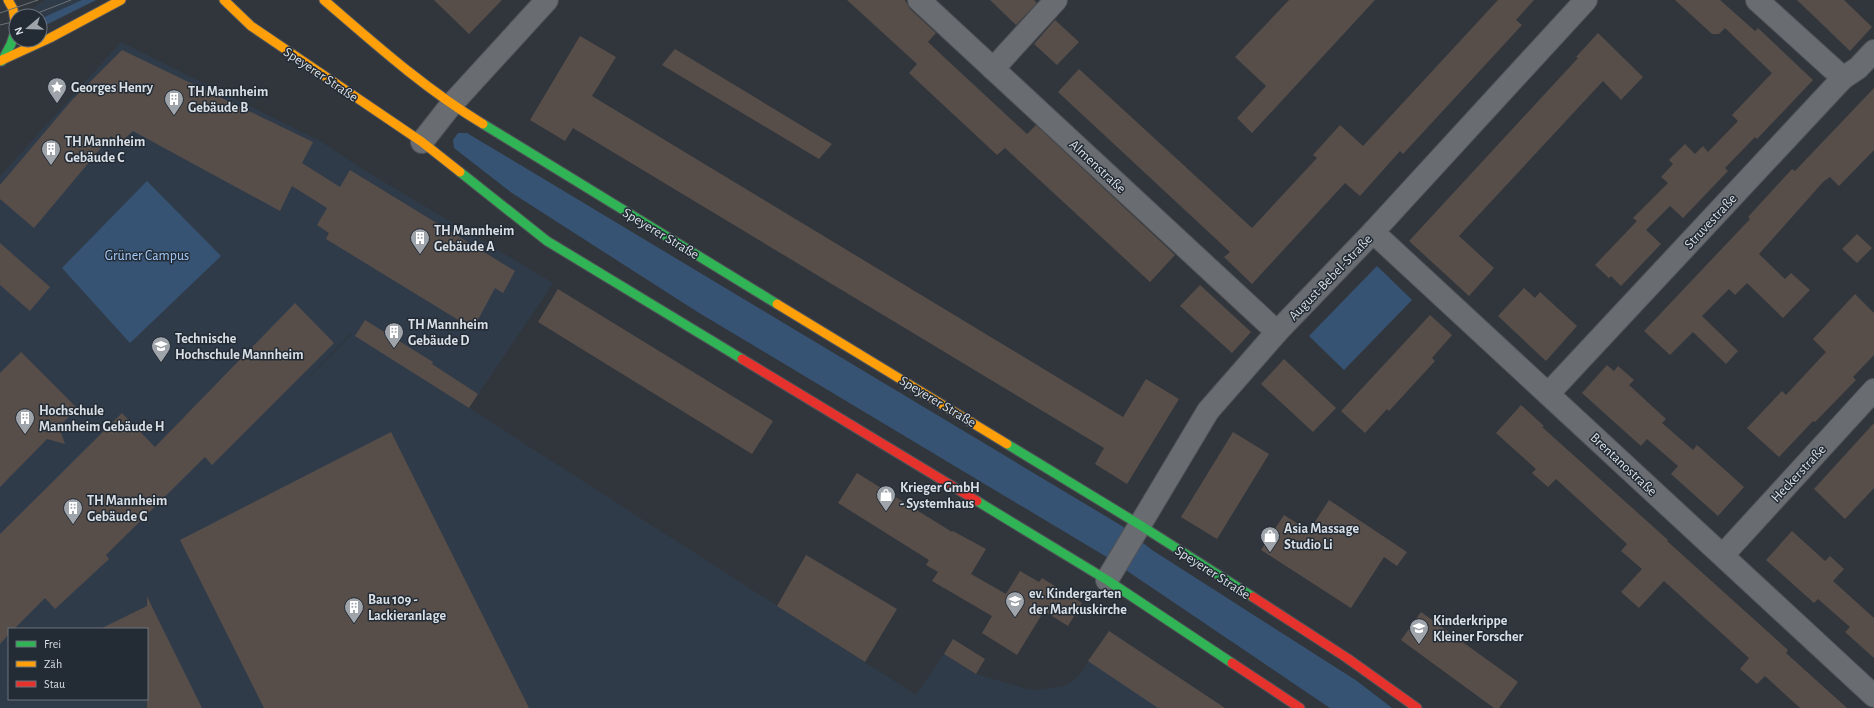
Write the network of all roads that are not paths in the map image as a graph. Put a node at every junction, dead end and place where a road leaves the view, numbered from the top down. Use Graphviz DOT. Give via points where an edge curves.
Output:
graph roads {
  1 [pos="121,0"];
  2 [pos="224,0"];
  3 [pos="324,0"];
  4 [pos="547,0"];
  5 [pos="919,0"];
  6 [pos="1056,0"];
  7 [pos="1586,0"];
  8 [pos="1757,0"];
  9 [pos="9,48"];
  10 [pos="1874,51"];
  11 [pos="1,61"];
  12 [pos="993,68"];
  13 [pos="1843,78"];
  14 [pos="452,105"];
  15 [pos="422,142"];
  16 [pos="1373,232"];
  17 [pos="1278,332"];
  18 [pos="1874,390"];
  19 [pos="1548,394"];
  20 [pos="1140,525"];
  21 [pos="1723,555"];
  22 [pos="1108,580"];
  23 [pos="1874,696"];
  24 [pos="1300,708"];
  25 [pos="1418,708"];
  1 -- 11 [label="street"];
  2 -- 15 [label="street, Speyerer Straße" via="251,26"];
  3 -- 14 [label="street, Speyerer Straße" via="385,53"];
  4 -- 14 [label="street"];
  5 -- 12 [label="street, Almenstraße"];
  6 -- 12 [label="street"];
  7 -- 16 [label="street, August-Bebel-Straße"];
  8 -- 13 [label="street"];
  9 -- 11 [label="street"];
  10 -- 13 [label="street, Struvestraße" via="1858,68"];
  12 -- 17 [label="street, Almenstraße"];
  13 -- 19 [label="street, Struvestraße"];
  14 -- 15 [label="street"];
  14 -- 20 [label="street, Speyerer Straße"];
  15 -- 22 [label="street, Speyerer Straße" via="547,241"];
  16 -- 17 [label="street, August-Bebel-Straße"];
  16 -- 19 [label="street, Brentanostraße"];
  17 -- 20 [label="street, August-Bebel-Straße" via="1208,411"];
  18 -- 21 [label="street, Heckerstraße"];
  19 -- 21 [label="street, Brentanostraße"];
  20 -- 22 [label="street, August-Bebel-Straße"];
  20 -- 25 [label="street, Speyerer Straße" via="1347,658"];
  21 -- 23 [label="street, Brentanostraße"];
  22 -- 24 [label="street, Speyerer Straße"];
}
